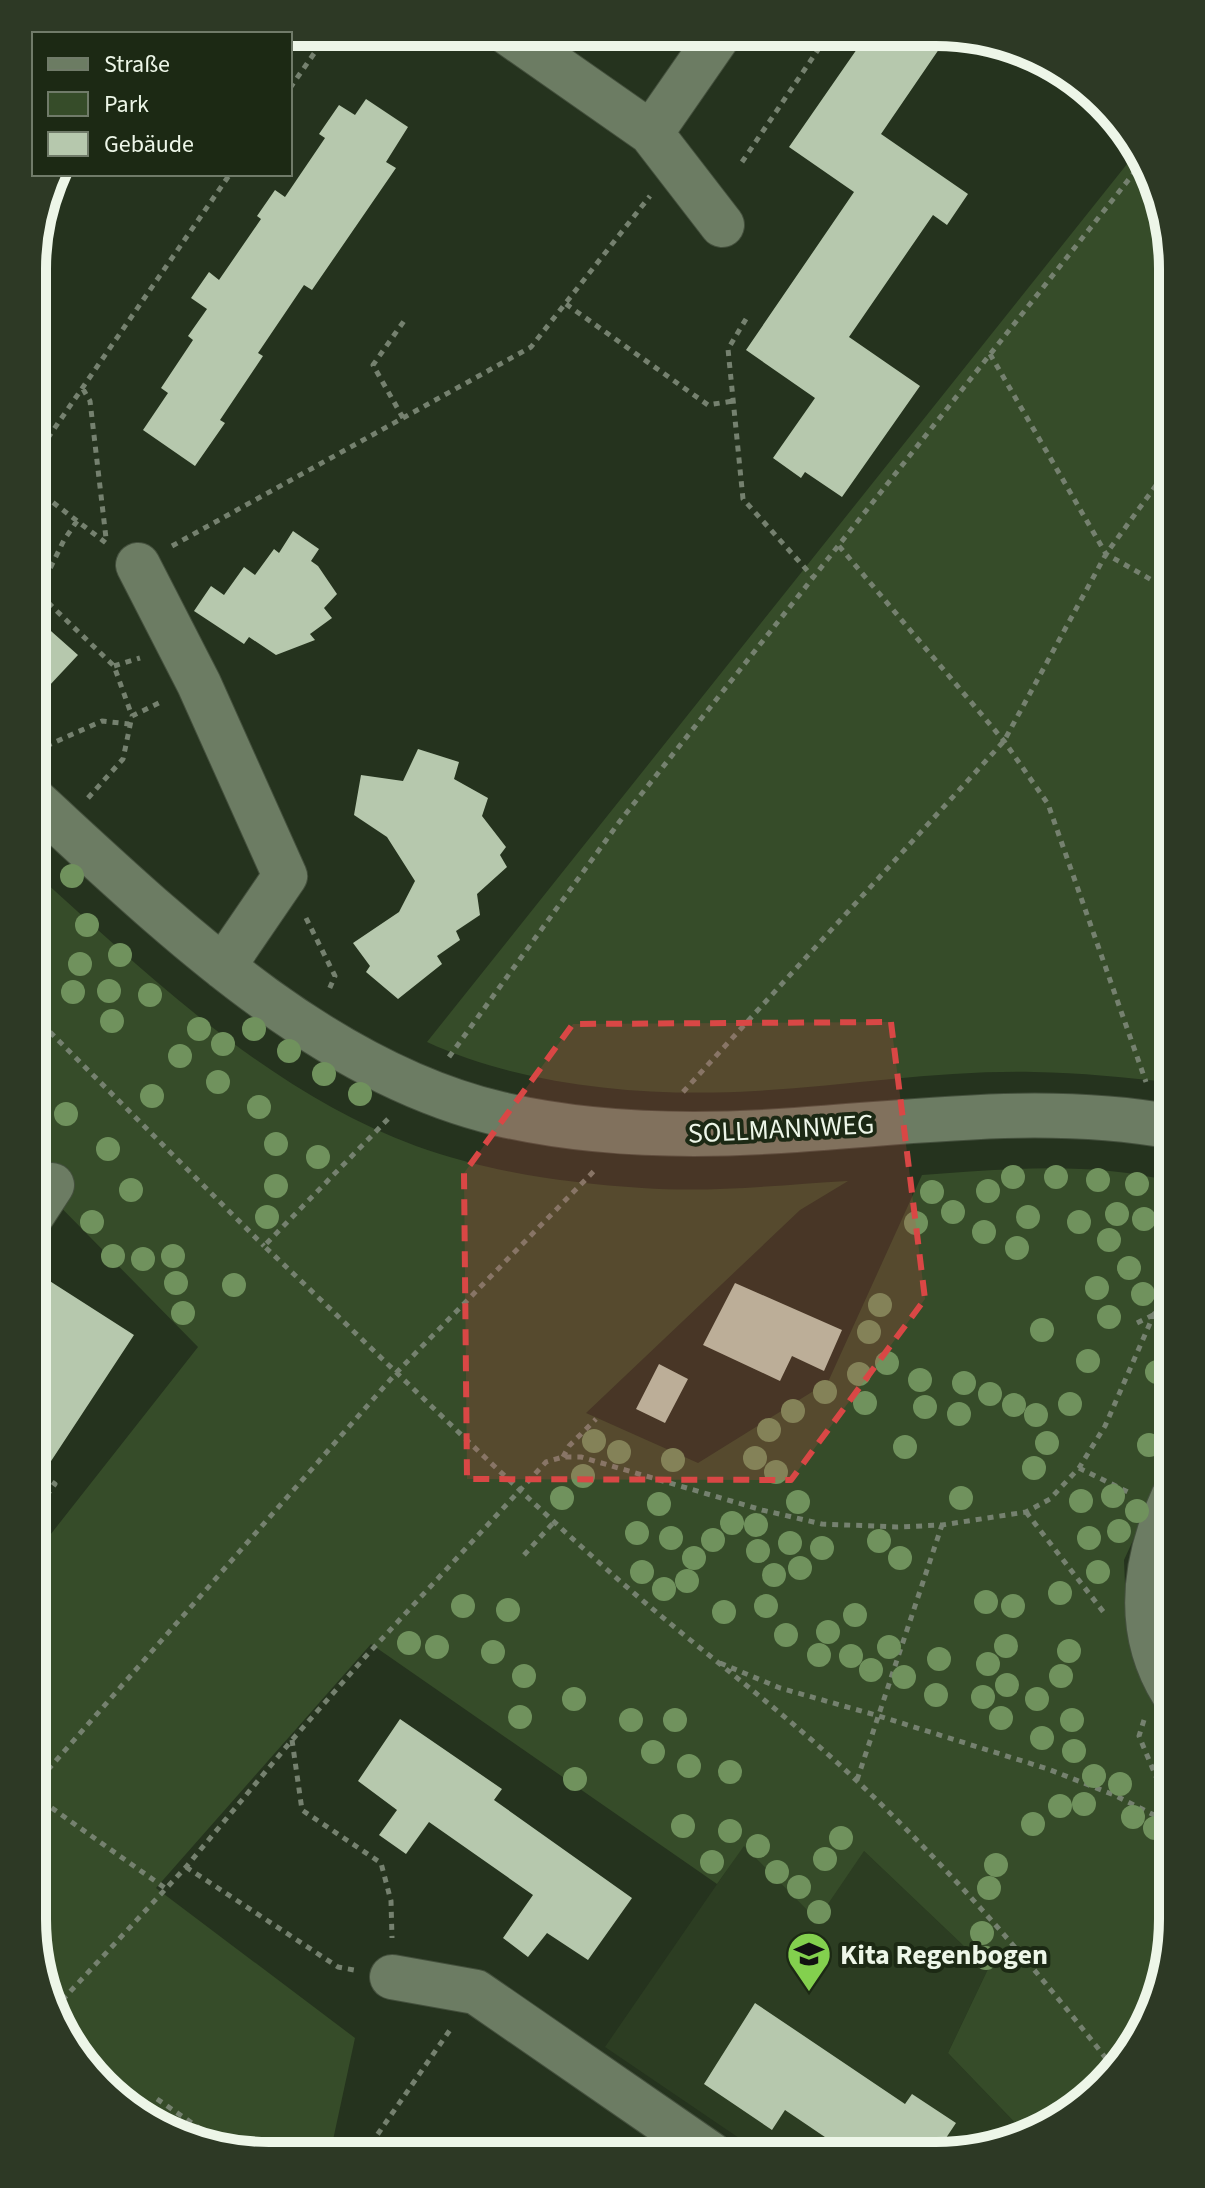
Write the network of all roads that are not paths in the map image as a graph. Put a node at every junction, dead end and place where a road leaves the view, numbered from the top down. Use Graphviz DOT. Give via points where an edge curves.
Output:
graph roads {
  1 [pos="527,46"];
  2 [pos="711,46"];
  3 [pos="651,133"];
  4 [pos="722,225"];
  5 [pos="122,554"];
  6 [pos="46,810"];
  7 [pos="223,967"];
  8 [pos="1159,1125"];
  9 [pos="1159,1538"];
  10 [pos="1159,1671"];
  11 [pos="392,1977"];
  12 [pos="693,2142"];
  1 -- 3 [label="street"];
  2 -- 3 [label="street"];
  3 -- 4 [label="street"];
  5 -- 7 [label="street" via="199,684 285,876"];
  6 -- 7 [label="street, SOLLMANNWEG"];
  7 -- 8 [label="street, SOLLMANNWEG" via="306,1026 396,1077 453,1100 543,1123 716,1134 1040,1114"];
  9 -- 10 [label="street" via="1145,1596"];
  11 -- 12 [label="street" via="476,1992"];
}
